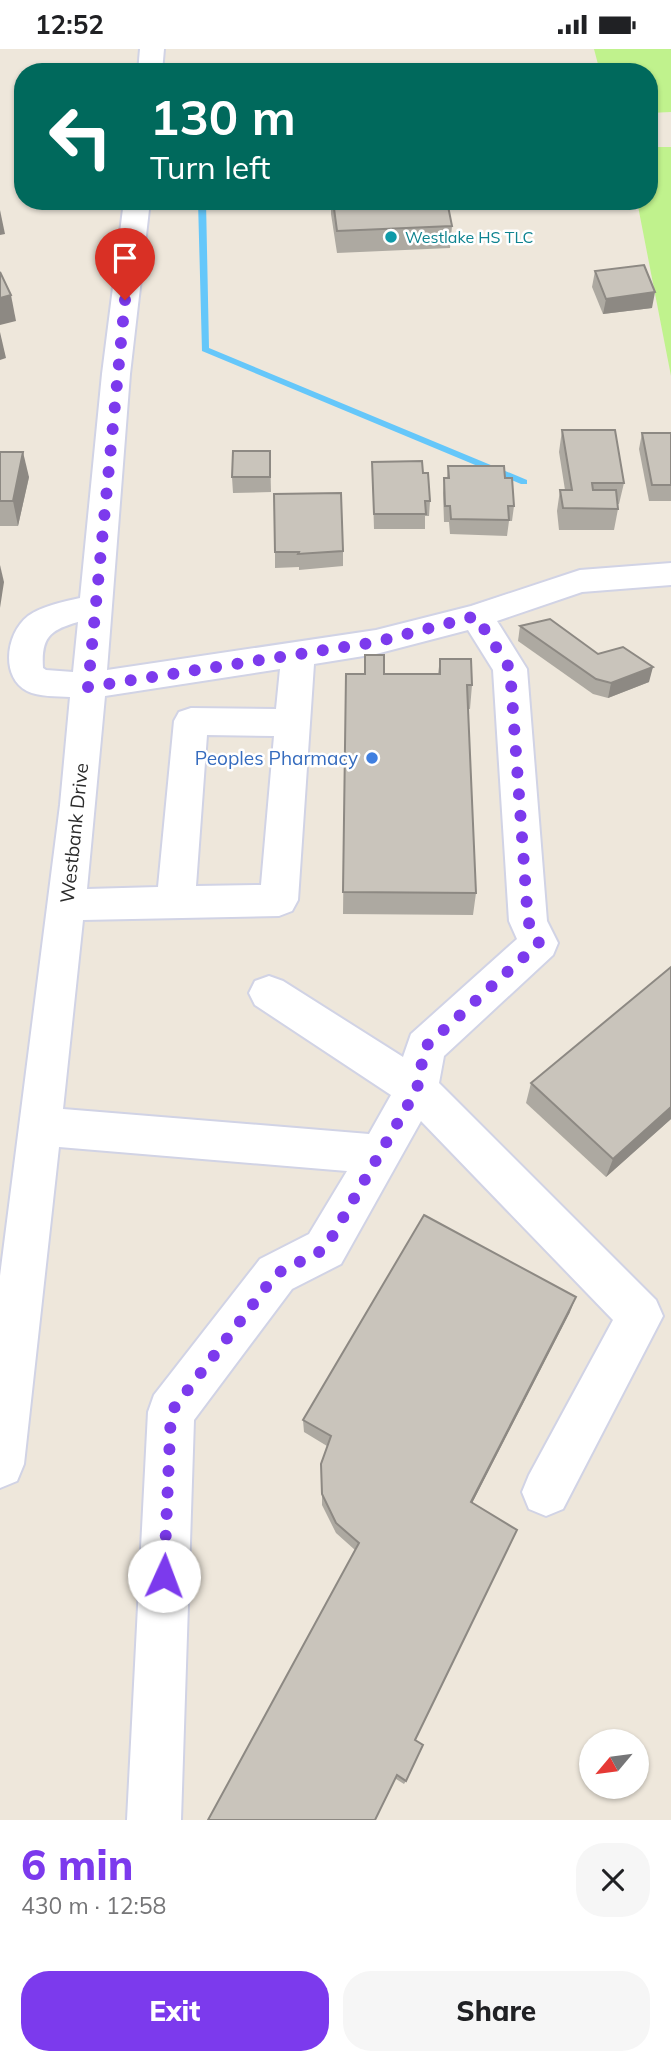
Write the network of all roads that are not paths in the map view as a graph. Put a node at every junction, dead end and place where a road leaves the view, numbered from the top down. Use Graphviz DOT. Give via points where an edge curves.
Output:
graph roads {
  1 [pos="136,210"];
  2 [pos="671,574"];
  3 [pos="95,605"];
  4 [pos="476,616"];
  5 [pos="298,654"];
  6 [pos="88,687"];
  7 [pos="294,723"];
  8 [pos="176,902"];
  9 [pos="66,905"];
  10 [pos="269,993"];
  11 [pos="417,1089"];
  12 [pos="40,1126"];
  13 [pos="381,1154"];
  14 [pos="1,1455"];
  15 [pos="546,1492"];
  16 [pos="154,1820"];
  1 -- 3 [label="street, Westbank Drive"];
  2 -- 4 [label="street" via="580,582"];
  3 -- 6 [label="street, Westbank Drive"];
  3 -- 6 [label="street" via="42,621 24,647 26,673 37,682"];
  4 -- 5 [label="street" via="376,642"];
  4 -- 11 [label="street" via="510,669 528,921 539,943 425,1047"];
  5 -- 6 [label="street"];
  5 -- 7 [label="street"];
  6 -- 9 [label="street, Westbank Drive"];
  7 -- 8 [label="street" via="279,900"];
  7 -- 8 [label="street" via="191,721"];
  8 -- 9 [label="street"];
  9 -- 12 [label="street, Westbank Drive"];
  10 -- 11 [label="street"];
  11 -- 13 [label="street"];
  11 -- 15 [label="street" via="640,1316"];
  12 -- 13 [label="street"];
  12 -- 14 [label="street, Westbank Drive"];
  13 -- 16 [label="street" via="325,1249 276,1274 171,1412"];
}
